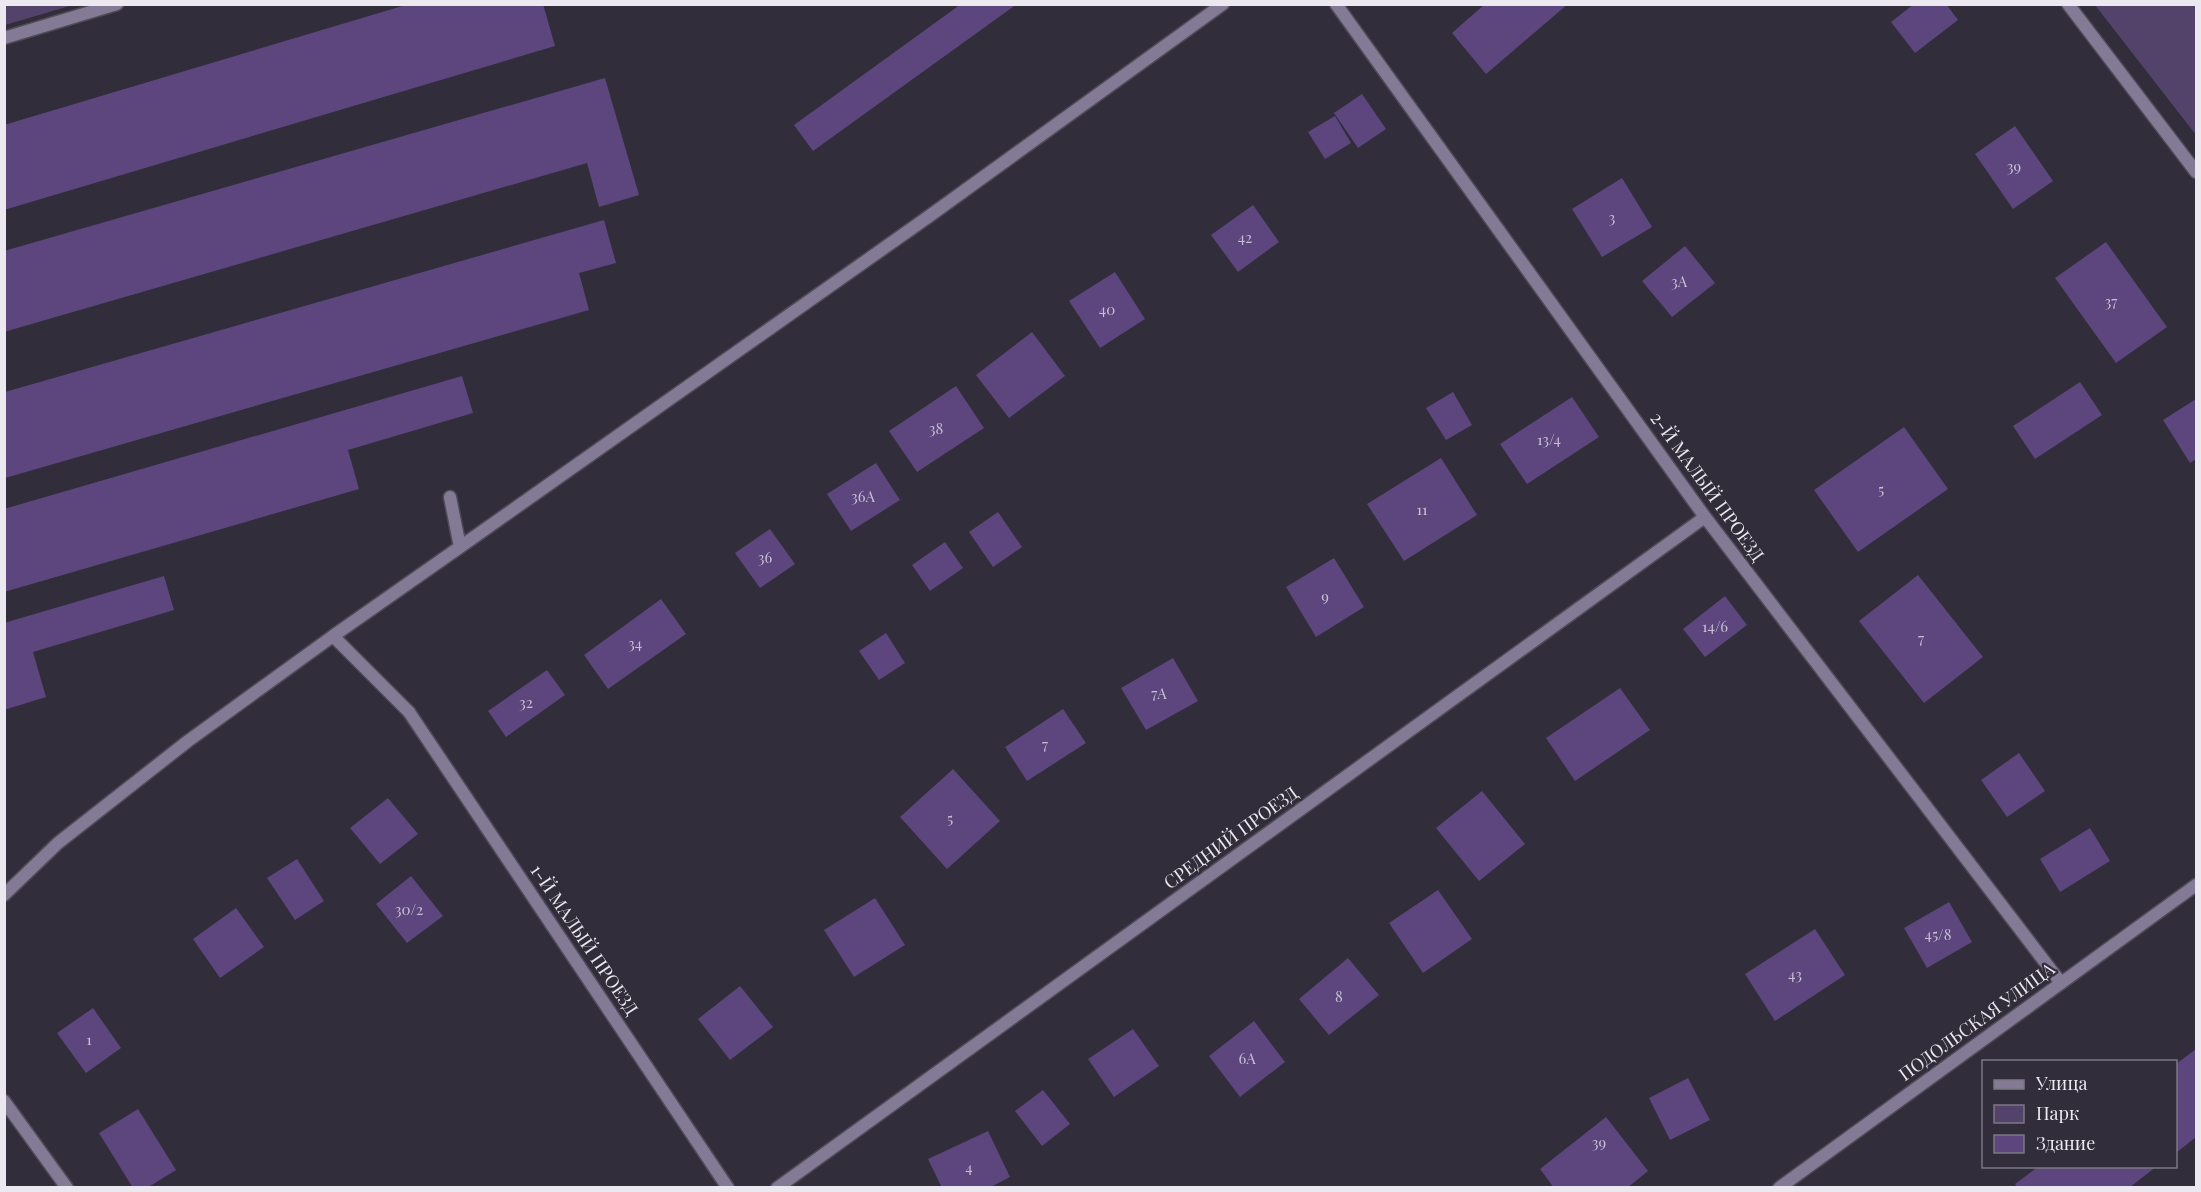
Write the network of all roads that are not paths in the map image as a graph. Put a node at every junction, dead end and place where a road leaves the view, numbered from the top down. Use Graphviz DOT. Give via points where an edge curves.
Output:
graph roads {
  1 [pos="117,4"];
  2 [pos="1223,4"];
  3 [pos="1336,4"];
  4 [pos="2068,4"];
  5 [pos="4,38"];
  6 [pos="2196,172"];
  7 [pos="450,497"];
  8 [pos="1705,517"];
  9 [pos="460,547"];
  10 [pos="333,636"];
  11 [pos="2196,885"];
  12 [pos="4,896"];
  13 [pos="2061,983"];
  14 [pos="4,1101"];
  15 [pos="67,1188"];
  16 [pos="729,1188"];
  17 [pos="777,1188"];
  18 [pos="1779,1188"];
  1 -- 5 [label="street"];
  2 -- 9 [label="street"];
  3 -- 8 [label="street, 2-Й МАЛЫЙ ПРОЕЗД"];
  4 -- 6 [label="street"];
  7 -- 9 [label="street"];
  8 -- 13 [label="street, 2-Й МАЛЫЙ ПРОЕЗД"];
  8 -- 17 [label="street, СРЕДНИЙ ПРОЕЗД"];
  9 -- 10 [label="street"];
  10 -- 12 [label="street" via="188,741 58,843"];
  10 -- 16 [label="street, 1-Й МАЛЫЙ ПРОЕЗД" via="409,712"];
  11 -- 13 [label="street, ПОДОЛЬСКАЯ УЛИЦА"];
  13 -- 18 [label="street, ПОДОЛЬСКАЯ УЛИЦА"];
  14 -- 15 [label="street"];
}
